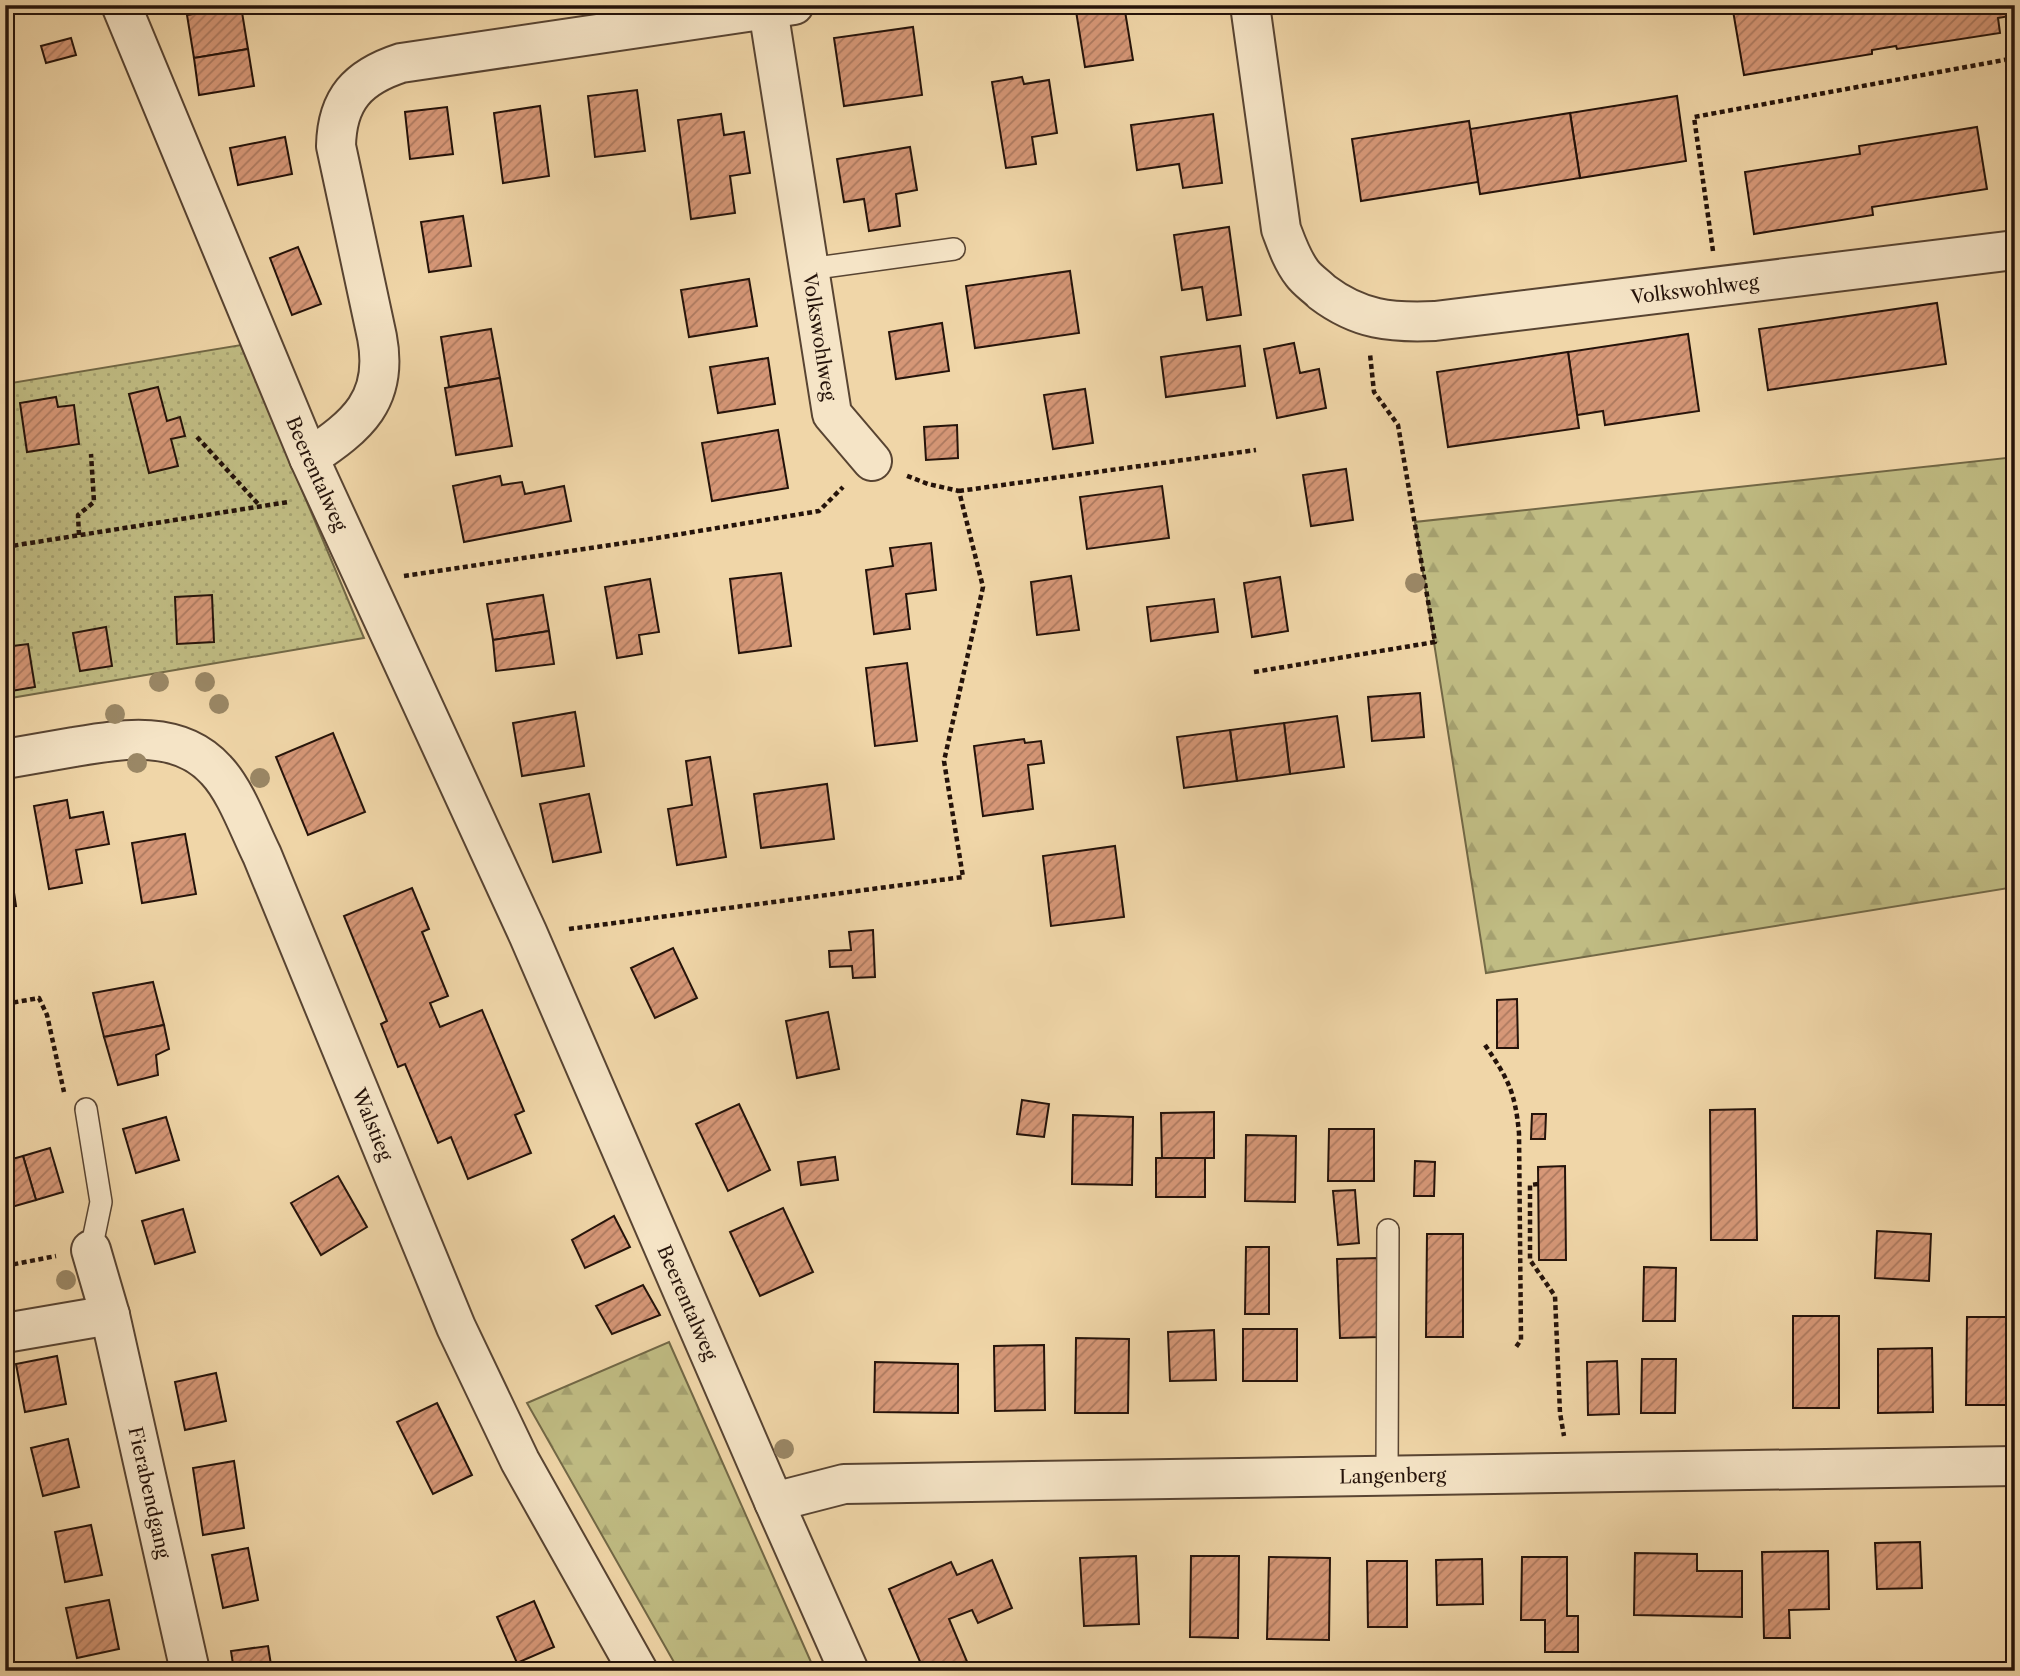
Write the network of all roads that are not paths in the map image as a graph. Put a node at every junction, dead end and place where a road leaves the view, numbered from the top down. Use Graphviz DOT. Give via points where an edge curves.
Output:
graph roads {
  1 [pos="121,5"];
  2 [pos="1250,5"];
  3 [pos="781,7"];
  4 [pos="954,249"];
  5 [pos="2015,250"];
  6 [pos="809,269"];
  7 [pos="309,458"];
  8 [pos="872,461"];
  9 [pos="5,759"];
  10 [pos="86,1109"];
  11 [pos="1388,1230"];
  12 [pos="91,1250"];
  13 [pos="110,1315"];
  14 [pos="5,1333"];
  15 [pos="2015,1466"];
  16 [pos="1387,1475"];
  17 [pos="774,1502"];
  18 [pos="190,1671"];
  19 [pos="638,1671"];
  20 [pos="849,1671"];
  1 -- 7 [label="street, Beerentalweg"];
  2 -- 5 [label="street, Volkswohlweg" via="1281,229 1303,275 1359,314 1391,321 1435,321"];
  3 -- 6 [label="street, Volkswohlweg"];
  3 -- 7 [label="street, Volkswohlweg" via="401,63 375,73 354,91 338,115 336,146 381,355 380,372 369,404 358,419"];
  4 -- 6 [label="lane"];
  6 -- 8 [label="street, Volkswohlweg" via="832,414"];
  7 -- 17 [label="street, Beerentalweg" via="528,934"];
  9 -- 19 [label="street, Walstieg" via="112,741 158,740 197,755 216,769 262,855 456,1328 520,1461"];
  10 -- 12 [label="lane" via="101,1202"];
  11 -- 16 [label="lane"];
  12 -- 13 [label="street, Fierabendgang"];
  13 -- 14 [label="street"];
  13 -- 18 [label="street, Fierabendgang"];
  15 -- 16 [label="street, Langenberg"];
  16 -- 17 [label="street, Langenberg" via="844,1484"];
  17 -- 20 [label="street, Beerentalweg"];
}
